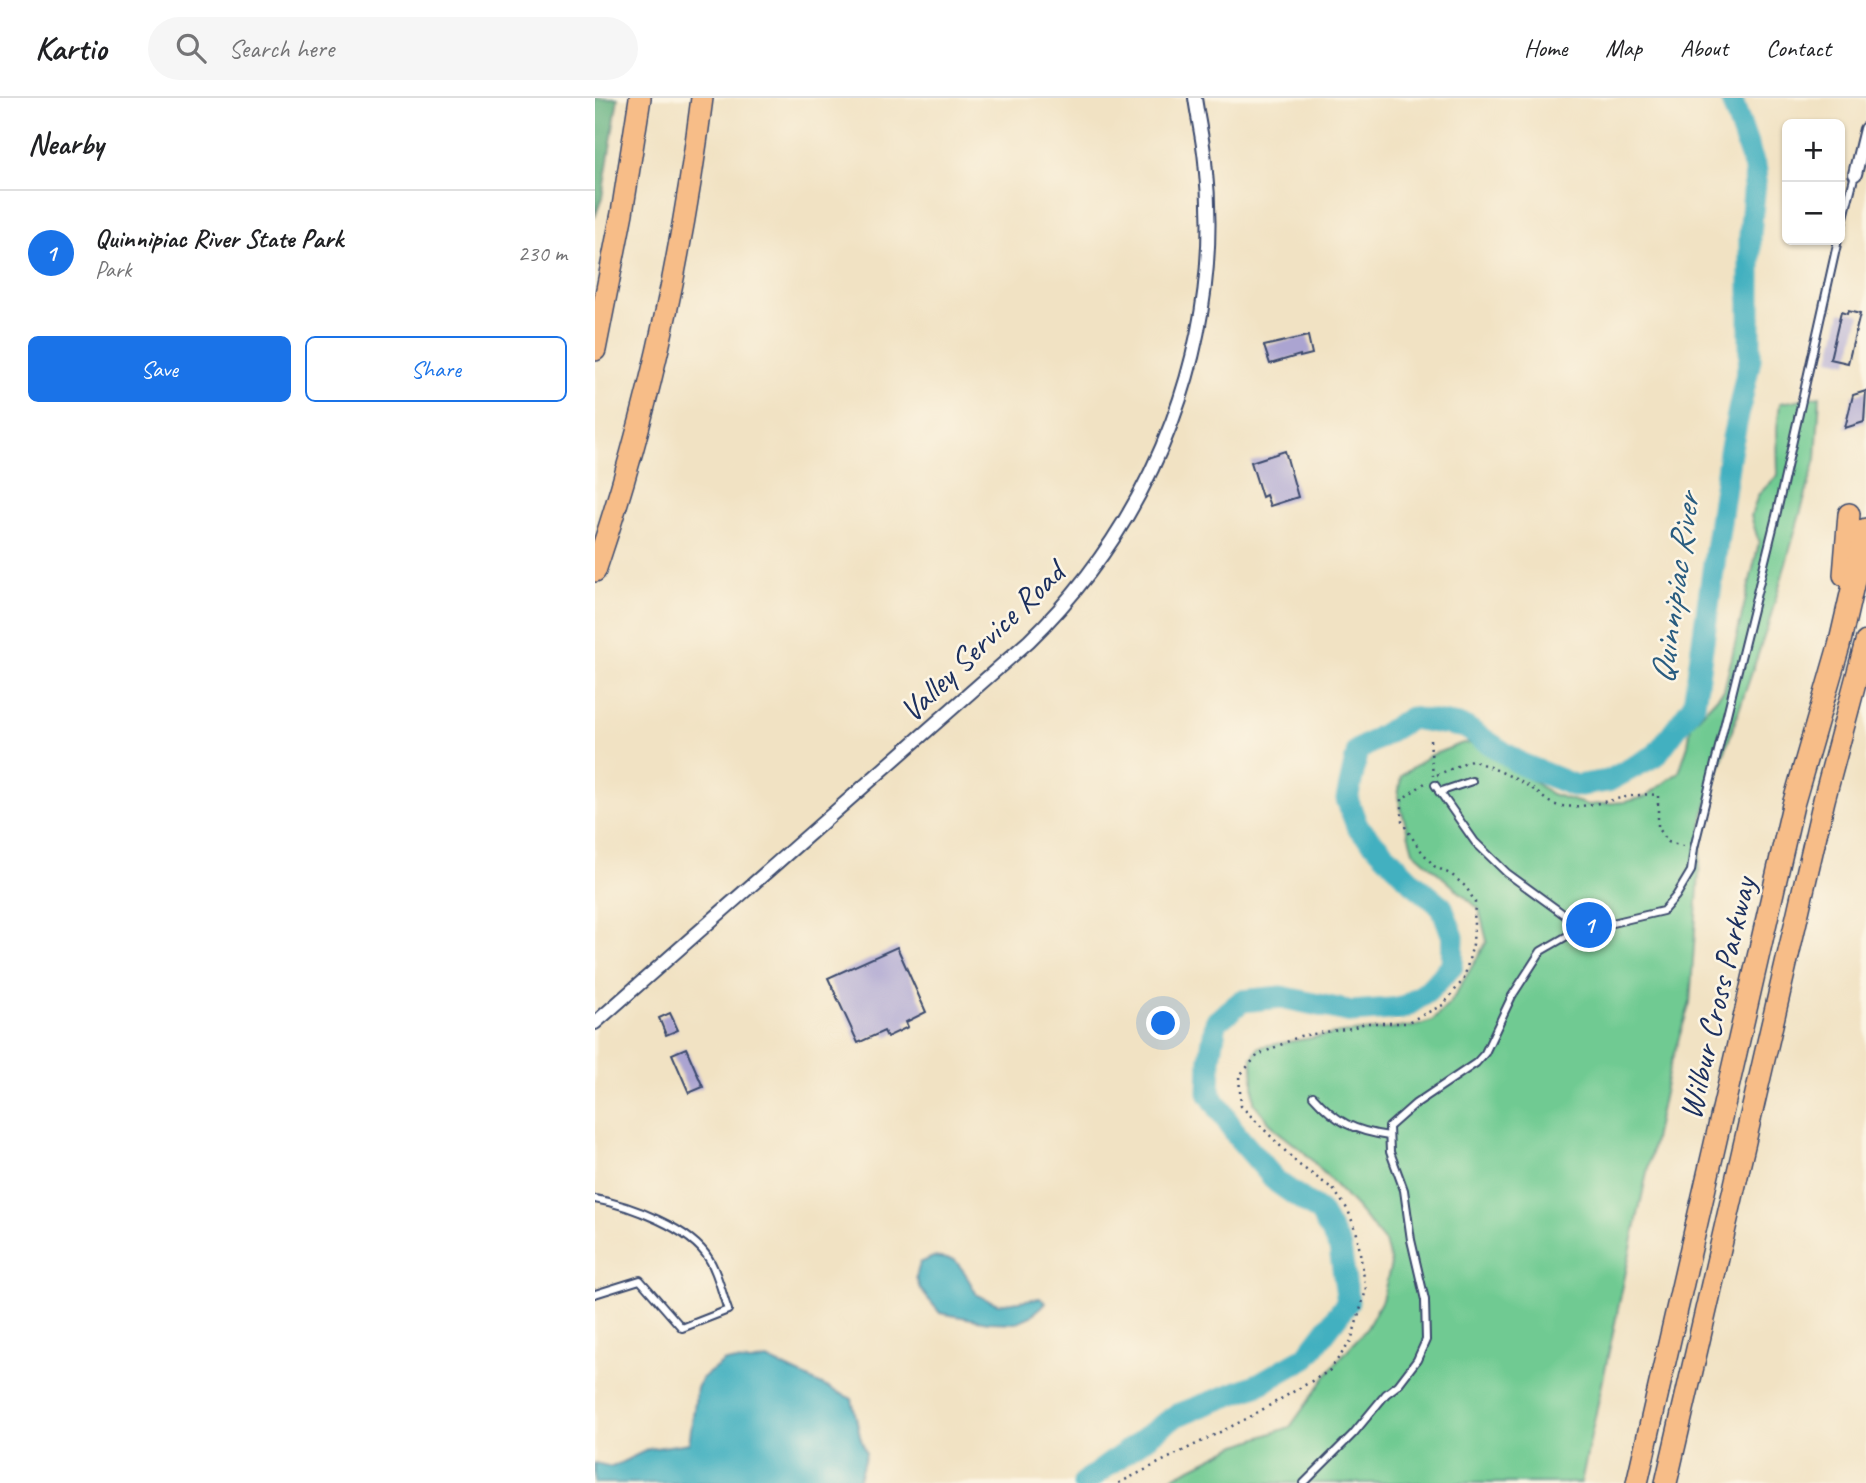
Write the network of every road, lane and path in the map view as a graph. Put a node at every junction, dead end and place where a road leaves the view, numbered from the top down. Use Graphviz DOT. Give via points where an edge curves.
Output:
graph roads {
  1 [pos="640,98"];
  2 [pos="702,98"];
  3 [pos="1195,98"];
  4 [pos="1866,129"];
  5 [pos="1855,174"];
  6 [pos="1845,213"];
  7 [pos="1837,245"];
  8 [pos="595,350"];
  9 [pos="1849,514"];
  10 [pos="1866,529"];
  11 [pos="595,571"];
  12 [pos="1866,642"];
  13 [pos="1839,646"];
  14 [pos="1430,740"];
  15 [pos="1433,777"];
  16 [pos="1472,781"];
  17 [pos="1437,789"];
  18 [pos="1694,848"];
  19 [pos="1574,932"];
  20 [pos="595,1023"];
  21 [pos="1313,1096"];
  22 [pos="1388,1136"];
  23 [pos="595,1199"];
  24 [pos="595,1294"];
  25 [pos="1119,1483"];
  26 [pos="1304,1483"];
  27 [pos="1637,1483"];
  28 [pos="1666,1483"];
  1 -- 8 [label="highway" via="614,264"];
  2 -- 11 [label="highway" via="661,332"];
  3 -- 20 [label="street, Valley Service Road" via="1207,202 1197,332 1163,448 1107,550 1076,592 1029,641"];
  4 -- 5 [label="street"];
  5 -- 6 [label="lane"];
  7 -- 18 [label="lane"];
  9 -- 13 [label="highway"];
  10 -- 13 [label="highway, Wilbur Cross Parkway"];
  12 -- 28 [label="highway, Wilbur Cross Parkway" via="1824,800"];
  13 -- 27 [label="highway, Wilbur Cross Parkway" via="1793,805"];
  14 -- 15 [label="path"];
  15 -- 17 [label="path"];
  15 -- 18 [label="path" via="1471,760 1499,771 1553,804 1573,806 1640,793 1658,794 1658,827 1668,842"];
  15 -- 25 [label="path" via="1402,799 1402,822 1434,866 1466,887 1475,902 1473,944 1464,979 1443,1005 1406,1023 1365,1023 1300,1036 1258,1055 1240,1076 1241,1106 1298,1164 1333,1189 1348,1210 1357,1234 1366,1290 1350,1341 1329,1371"];
  16 -- 17 [label="lane"];
  17 -- 19 [label="lane" via="1495,863 1566,916"];
  18 -- 19 [label="lane" via="1691,871 1663,911"];
  19 -- 22 [label="lane" via="1541,951 1476,1063 1399,1118"];
  21 -- 22 [label="lane" via="1342,1122"];
  22 -- 26 [label="lane" via="1420,1275 1426,1340 1398,1385"];
  23 -- 24 [label="lane" via="637,1210 685,1235 709,1258 728,1310 682,1328 640,1280"];
}
